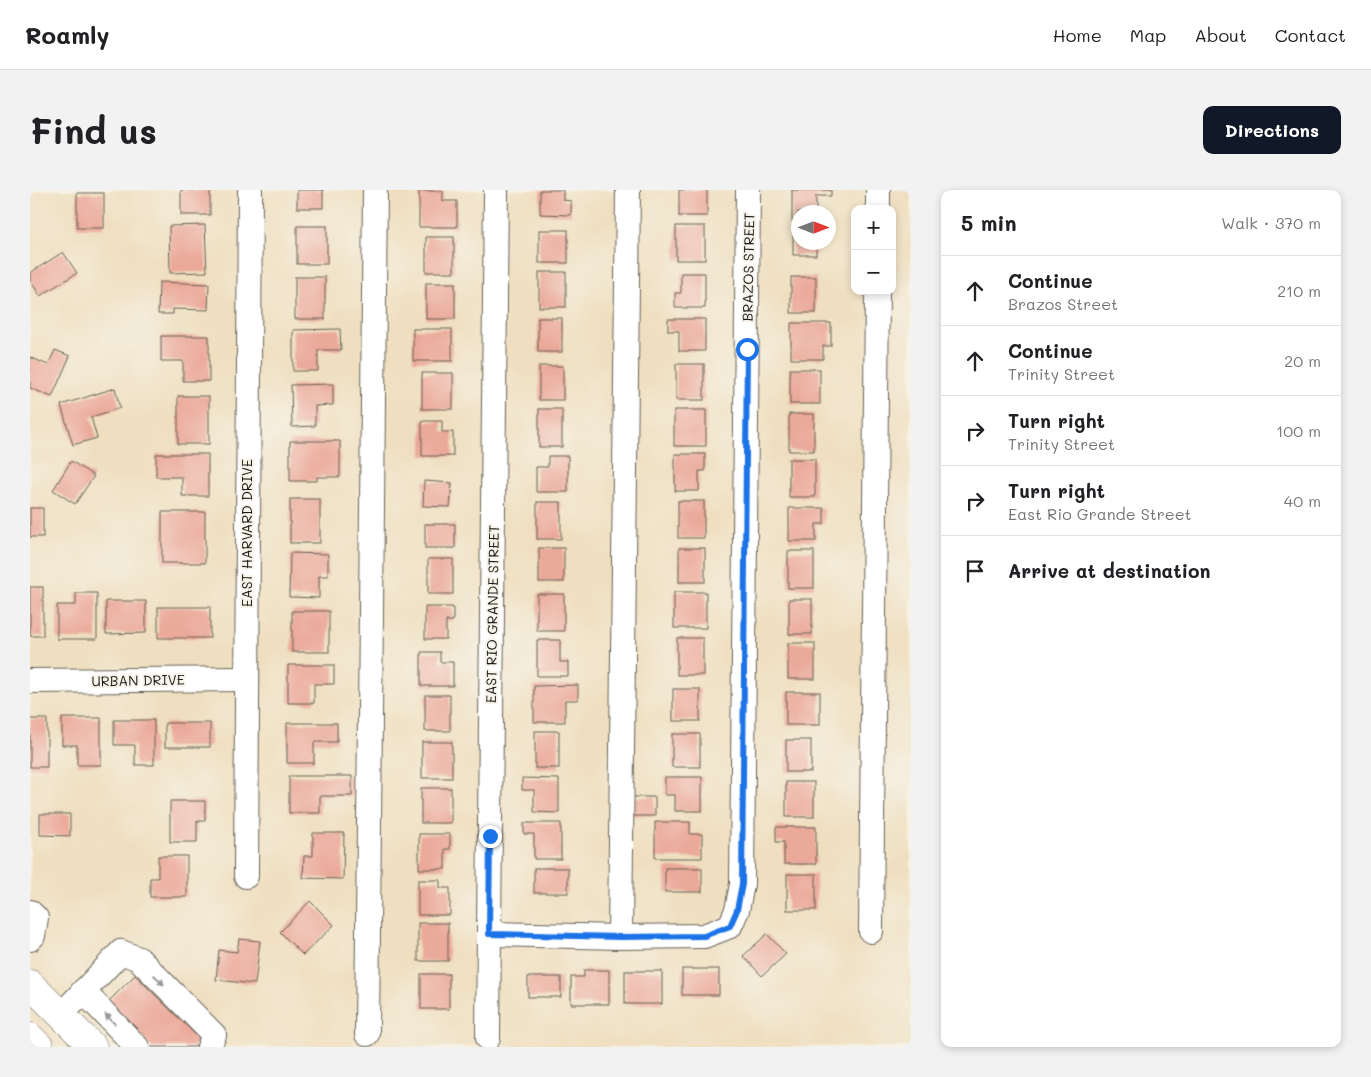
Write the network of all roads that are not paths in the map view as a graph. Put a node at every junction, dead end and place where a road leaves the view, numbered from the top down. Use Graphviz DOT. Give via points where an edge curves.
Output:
graph roads {
  1 [pos="250,190"];
  2 [pos="375,190"];
  3 [pos="496,190"];
  4 [pos="628,190"];
  5 [pos="748,190"];
  6 [pos="878,190"];
  7 [pos="878,205"];
  8 [pos="877,295"];
  9 [pos="246,679"];
  10 [pos="30,681"];
  11 [pos="246,876"];
  12 [pos="30,912"];
  13 [pos="871,931"];
  14 [pos="489,934"];
  15 [pos="620,937"];
  16 [pos="30,939"];
  17 [pos="30,984"];
  18 [pos="83,991"];
  19 [pos="61,1015"];
  20 [pos="367,1034"];
  21 [pos="30,1037"];
  22 [pos="488,1038"];
  23 [pos="40,1047"];
  24 [pos="93,1047"];
  25 [pos="137,1047"];
  26 [pos="209,1047"];
  1 -- 9 [label="street, EAST HARVARD DRIVE"];
  2 -- 20 [label="street"];
  3 -- 14 [label="street, EAST RIO GRANDE STREET"];
  4 -- 15 [label="street"];
  5 -- 15 [label="street, BRAZOS STREET" via="742,884 730,926 704,936"];
  6 -- 7 [label="street"];
  8 -- 13 [label="street"];
  9 -- 10 [label="street, URBAN DRIVE"];
  9 -- 11 [label="street, EAST HARVARD DRIVE"];
  12 -- 16 [label="street" via="36,918"];
  14 -- 15 [label="street"];
  14 -- 22 [label="street, EAST RIO GRANDE STREET"];
  17 -- 19 [label="main road"];
  18 -- 19 [label="street"];
  25 -- 18 [label="street, one-way"];
  18 -- 26 [label="street, one-way" via="121,952 139,959 214,1035"];
  19 -- 24 [label="main road"];
  21 -- 23 [label="main road"];
}
